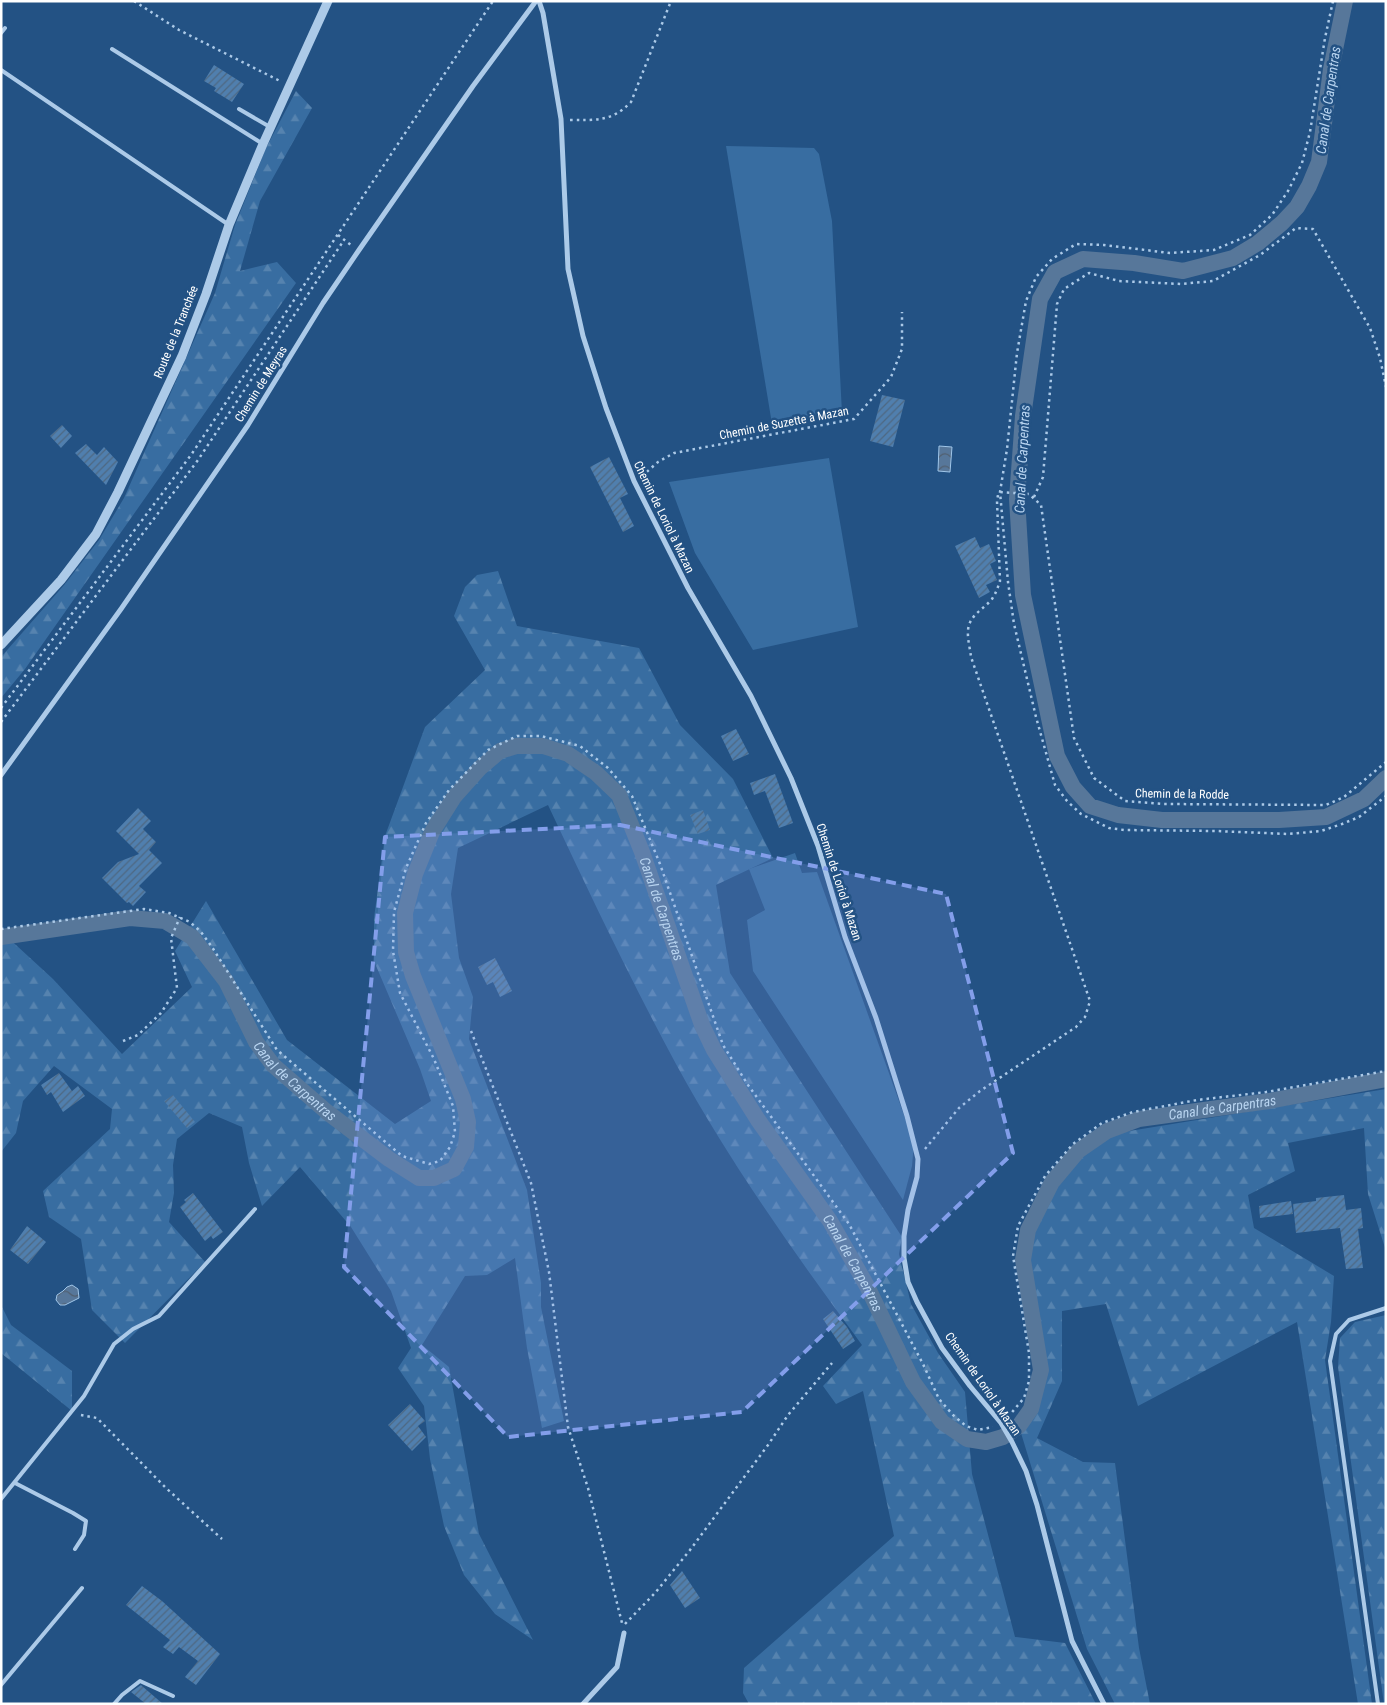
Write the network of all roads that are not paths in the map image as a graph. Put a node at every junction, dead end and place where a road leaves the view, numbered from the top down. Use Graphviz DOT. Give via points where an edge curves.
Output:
graph roads {
  1 [pos="328,1"];
  2 [pos="537,1"];
  3 [pos="5,28"];
  4 [pos="1,33"];
  5 [pos="112,49"];
  6 [pos="1,70"];
  7 [pos="239,109"];
  8 [pos="271,128"];
  9 [pos="263,144"];
  10 [pos="229,224"];
  11 [pos="1,645"];
  12 [pos="1,775"];
  13 [pos="255,1209"];
  14 [pos="1386,1308"];
  15 [pos="15,1483"];
  16 [pos="1,1499"];
  17 [pos="75,1549"];
  18 [pos="82,1588"];
  19 [pos="624,1633"];
  20 [pos="1,1685"];
  21 [pos="173,1696"];
  22 [pos="114,1704"];
  23 [pos="583,1704"];
  24 [pos="1104,1704"];
  25 [pos="1378,1704"];
  1 -- 8 [label="street, Route de la Tranchée"];
  2 -- 12 [label="street, Chemin de Meyras" via="473,86 359,250 248,425 122,609"];
  2 -- 24 [label="street, Chemin de Loriol à Mazan" via="544,13 561,120 568,268 583,336 606,408 634,481 688,588 751,696 791,778 818,846 845,937 876,1018 918,1159 904,1236 908,1282 942,1348 1002,1426 1026,1471 1072,1641"];
  3 -- 4 [label="lane"];
  5 -- 9 [label="lane"];
  6 -- 10 [label="lane"];
  7 -- 8 [label="lane"];
  8 -- 9 [label="street, Route de la Tranchée"];
  9 -- 10 [label="street, Route de la Tranchée"];
  10 -- 11 [label="street, Route de la Tranchée" via="182,356 96,534 61,580"];
  13 -- 15 [label="lane" via="160,1316 133,1329 114,1344 84,1396"];
  14 -- 25 [label="lane" via="1349,1320 1336,1334 1330,1361"];
  15 -- 16 [label="lane"];
  15 -- 17 [label="lane" via="86,1521 84,1535"];
  18 -- 20 [label="lane"];
  19 -- 23 [label="street" via="617,1668"];
  21 -- 22 [label="lane" via="140,1681"];
}
